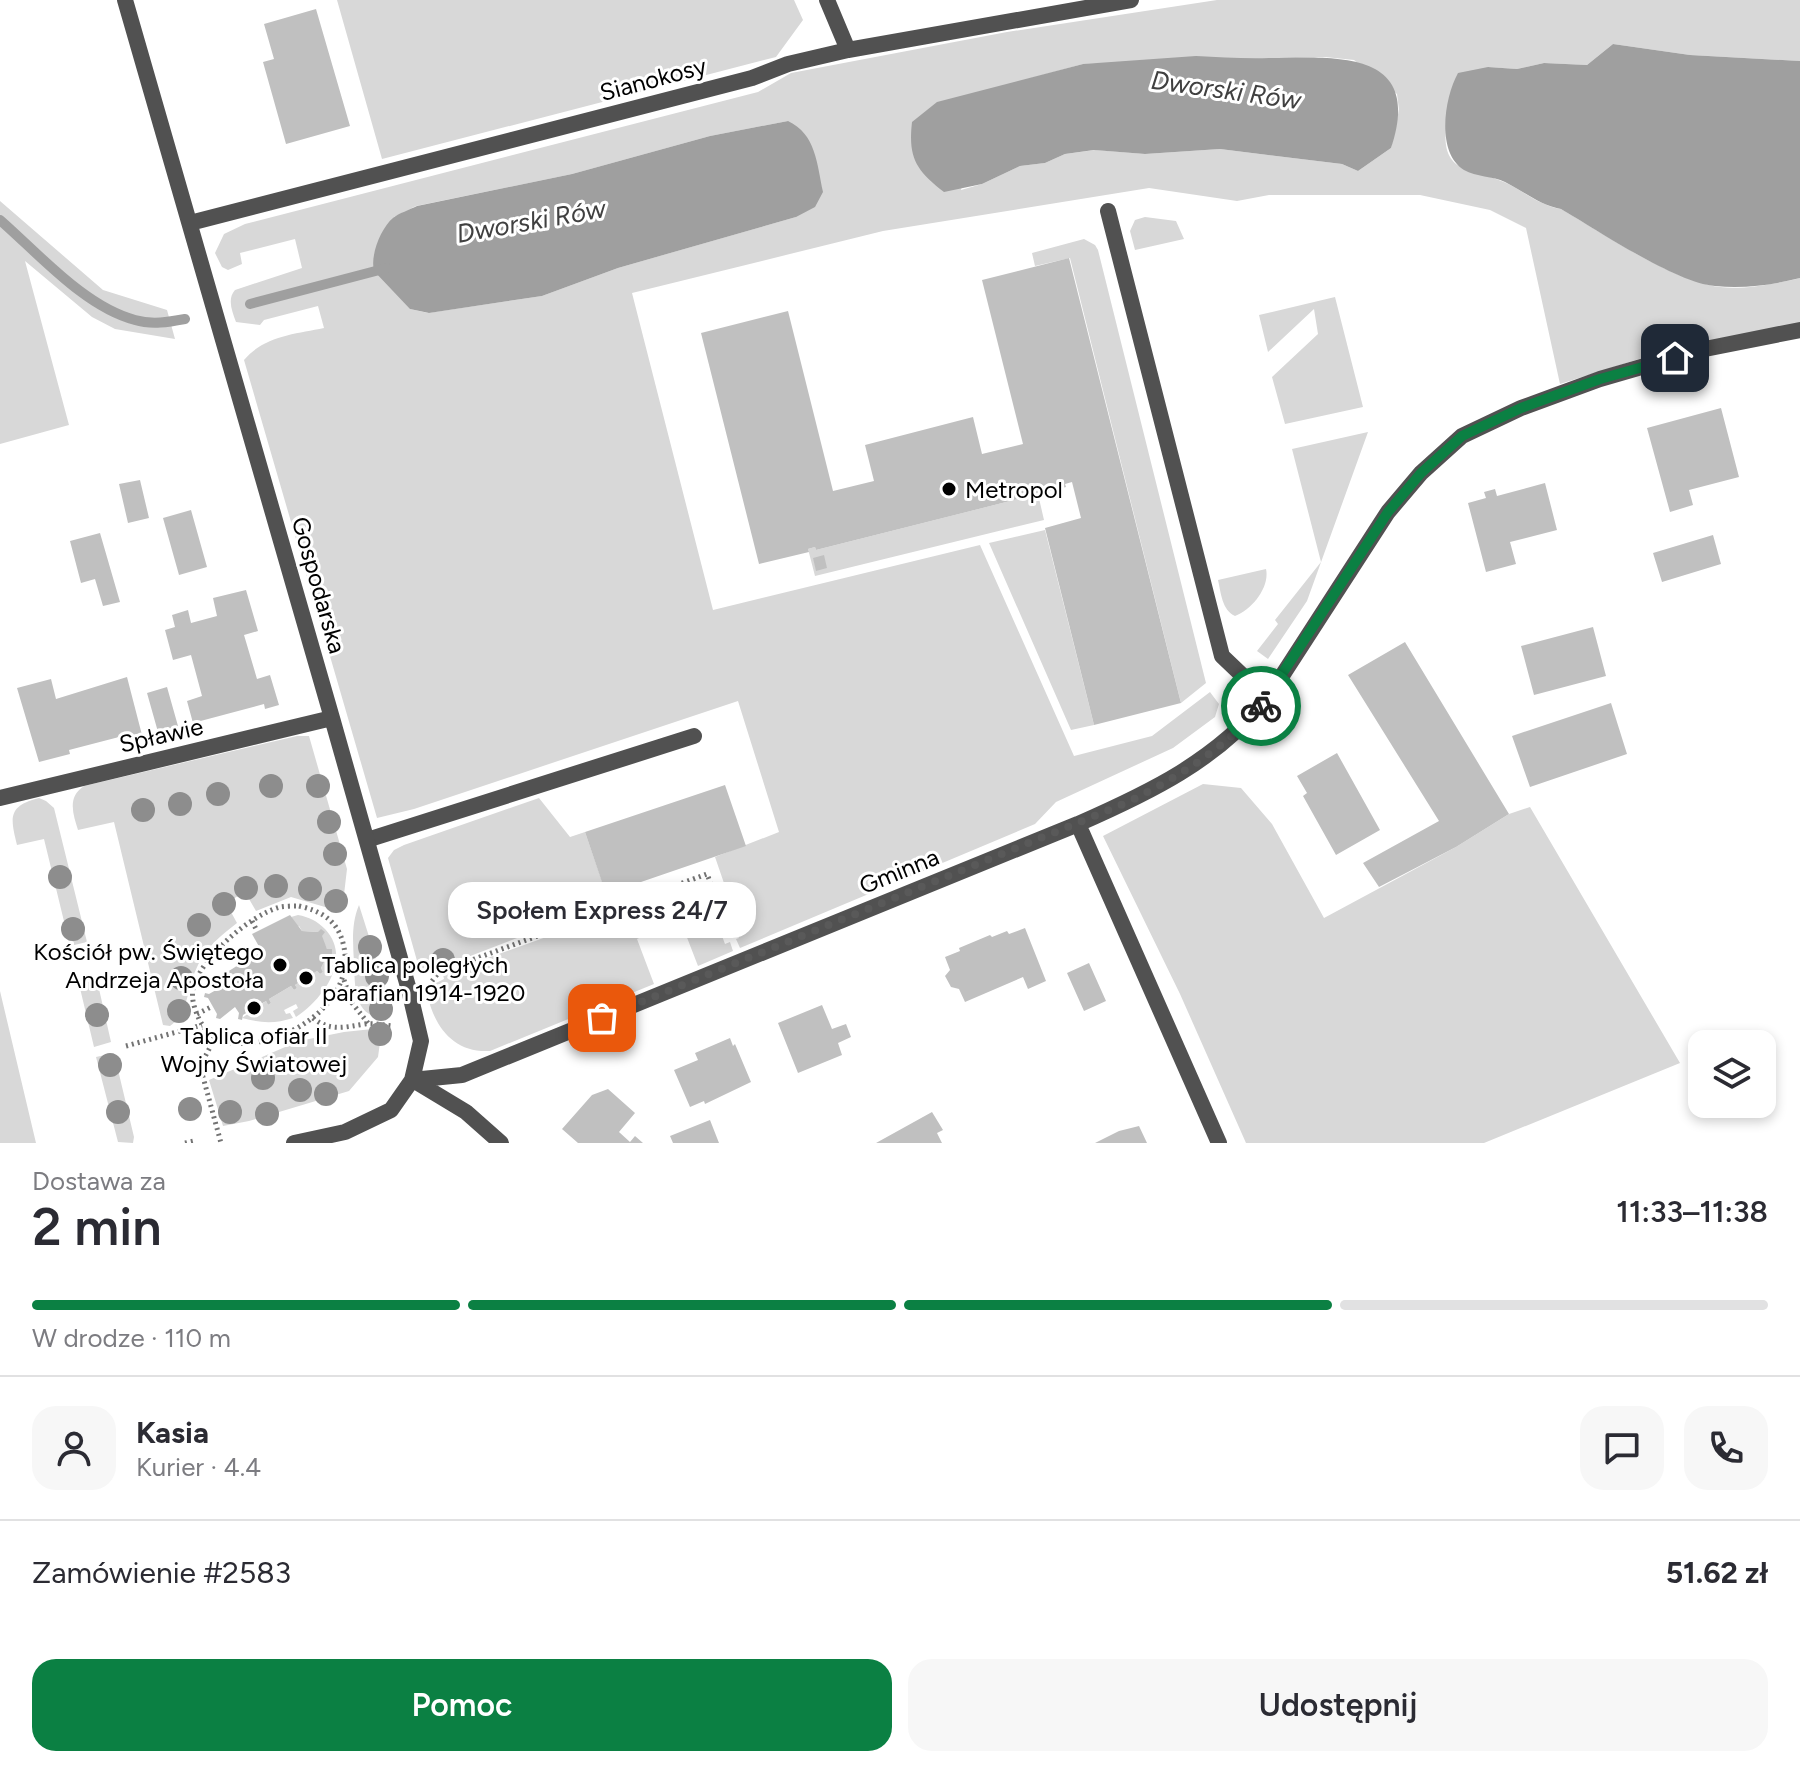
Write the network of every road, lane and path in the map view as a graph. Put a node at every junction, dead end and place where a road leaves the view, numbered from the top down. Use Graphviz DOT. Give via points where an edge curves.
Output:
graph roads {
  1 [pos="125,0"];
  2 [pos="827,0"];
  3 [pos="1131,0"];
  4 [pos="848,50"];
  5 [pos="1108,211"];
  6 [pos="190,223"];
  7 [pos="1800,330"];
  8 [pos="1267,699"];
  9 [pos="332,718"];
  10 [pos="694,736"];
  11 [pos="0,798"];
  12 [pos="1078,824"];
  13 [pos="367,840"];
  14 [pos="252,921"];
  15 [pos="257,931"];
  16 [pos="741,962"];
  17 [pos="344,979"];
  18 [pos="409,990"];
  19 [pos="213,1006"];
  20 [pos="197,1014"];
  21 [pos="313,1018"];
  22 [pos="369,1024"];
  23 [pos="202,1025"];
  24 [pos="392,1026"];
  25 [pos="215,1038"];
  26 [pos="126,1046"];
  27 [pos="412,1080"];
  28 [pos="194,1141"];
  29 [pos="185,1143"];
  30 [pos="221,1143"];
  31 [pos="294,1143"];
  32 [pos="501,1143"];
  33 [pos="1219,1143"];
  1 -- 6 [label="street, Gospodarska"];
  2 -- 4 [label="street"];
  3 -- 4 [label="street, Sianokosy"];
  4 -- 6 [label="street, Sianokosy"];
  5 -- 8 [label="street" via="1222,656"];
  6 -- 9 [label="street, Gospodarska"];
  7 -- 8 [label="street, Gminna" via="1700,350 1600,379 1462,436 1388,512"];
  8 -- 12 [label="street, Gminna" via="1211,754 1166,783"];
  9 -- 11 [label="street, Spławie"];
  9 -- 13 [label="street, Gospodarska"];
  10 -- 13 [label="street"];
  12 -- 16 [label="street, Gminna"];
  12 -- 33 [label="street"];
  13 -- 18 [label="street, Gospodarska"];
  14 -- 15 [label="path"];
  14 -- 17 [label="path" via="290,906 328,917 344,947"];
  14 -- 20 [label="path" via="225,942 199,976 193,990"];
  16 -- 18 [label="path" via="707,874 439,972 429,985"];
  16 -- 27 [label="street, Gminna" via="462,1075"];
  17 -- 21 [label="path"];
  17 -- 22 [label="path" via="352,1003"];
  18 -- 27 [label="street, Gospodarska" via="421,1041"];
  19 -- 20 [label="path"];
  20 -- 23 [label="path"];
  21 -- 22 [label="path" via="331,1028"];
  21 -- 25 [label="path" via="249,1044"];
  22 -- 24 [label="path"];
  23 -- 25 [label="path"];
  23 -- 26 [label="path"];
  25 -- 30 [label="path" via="200,1066"];
  27 -- 31 [label="street" via="391,1110 345,1132"];
  27 -- 32 [label="street" via="466,1112"];
  28 -- 29 [label="path"];
}
